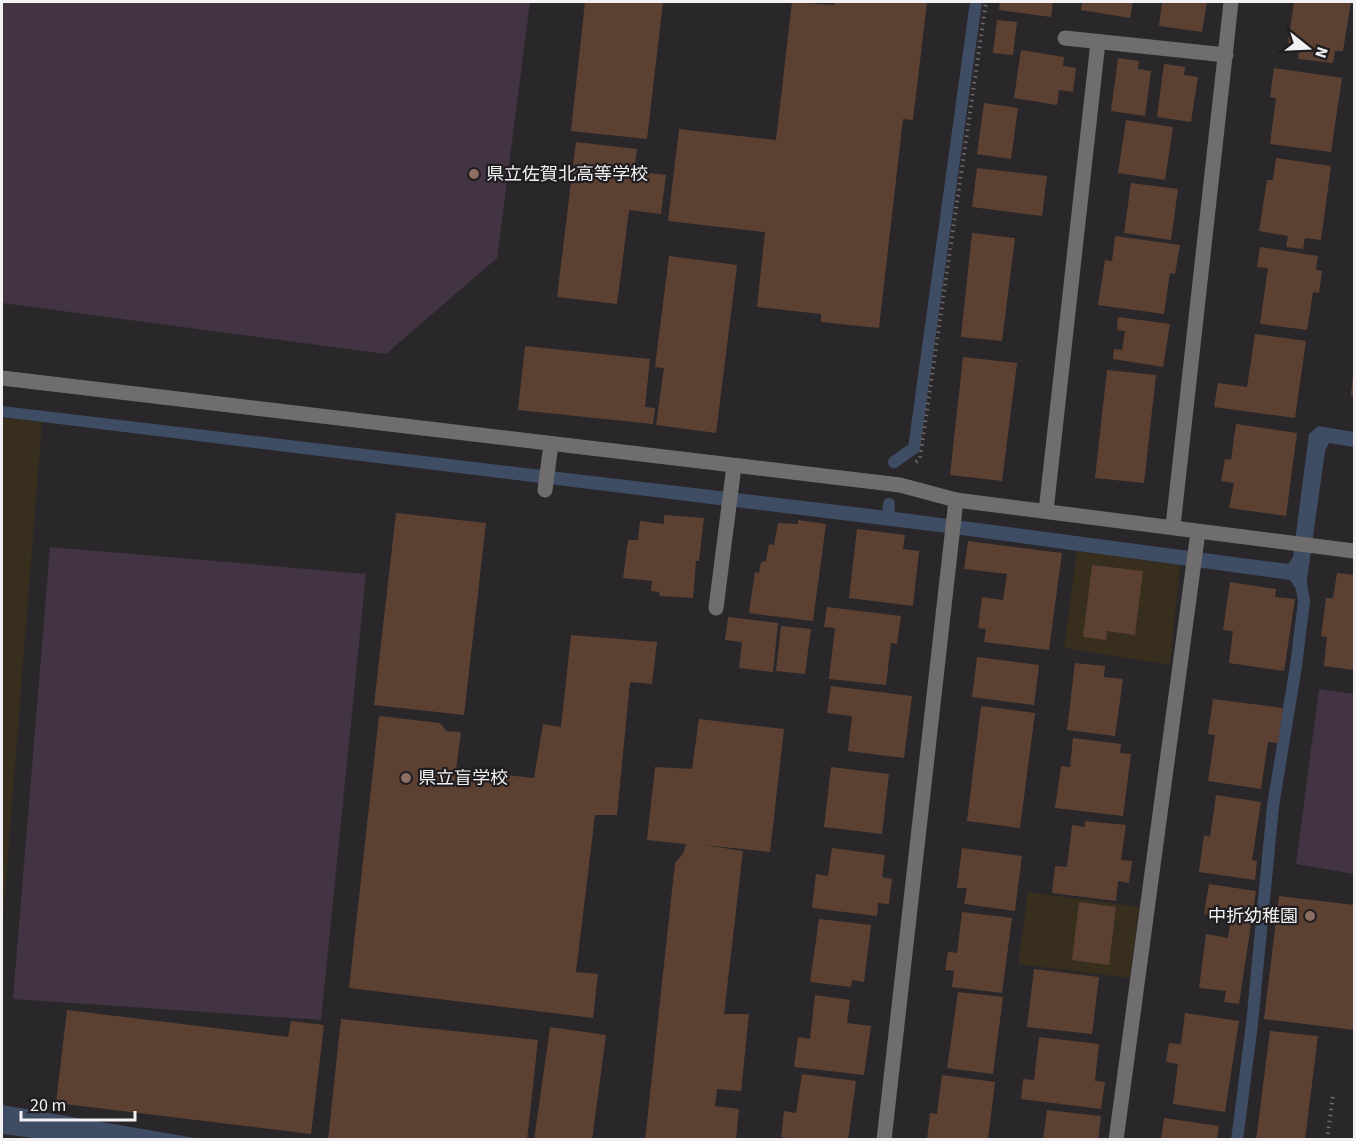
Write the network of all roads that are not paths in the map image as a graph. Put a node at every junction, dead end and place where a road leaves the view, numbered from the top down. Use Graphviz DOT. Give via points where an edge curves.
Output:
graph roads {
  1 [pos="1232,2"];
  2 [pos="1065,38"];
  3 [pos="1098,42"];
  4 [pos="1226,55"];
  5 [pos="2,378"];
  6 [pos="551,444"];
  7 [pos="734,466"];
  8 [pos="545,490"];
  9 [pos="955,506"];
  10 [pos="1046,511"];
  11 [pos="1173,526"];
  12 [pos="1197,537"];
  13 [pos="1354,551"];
  14 [pos="716,608"];
  15 [pos="884,1140"];
  16 [pos="1116,1140"];
  1 -- 4 [label="street"];
  2 -- 3 [label="street"];
  3 -- 4 [label="street"];
  3 -- 10 [label="street"];
  4 -- 11 [label="street"];
  5 -- 6 [label="street"];
  6 -- 7 [label="street"];
  6 -- 8 [label="street"];
  7 -- 9 [label="street" via="900,485"];
  7 -- 14 [label="street"];
  9 -- 10 [label="street"];
  9 -- 15 [label="street"];
  10 -- 11 [label="street"];
  11 -- 12 [label="street"];
  12 -- 13 [label="street"];
  12 -- 16 [label="street"];
}
